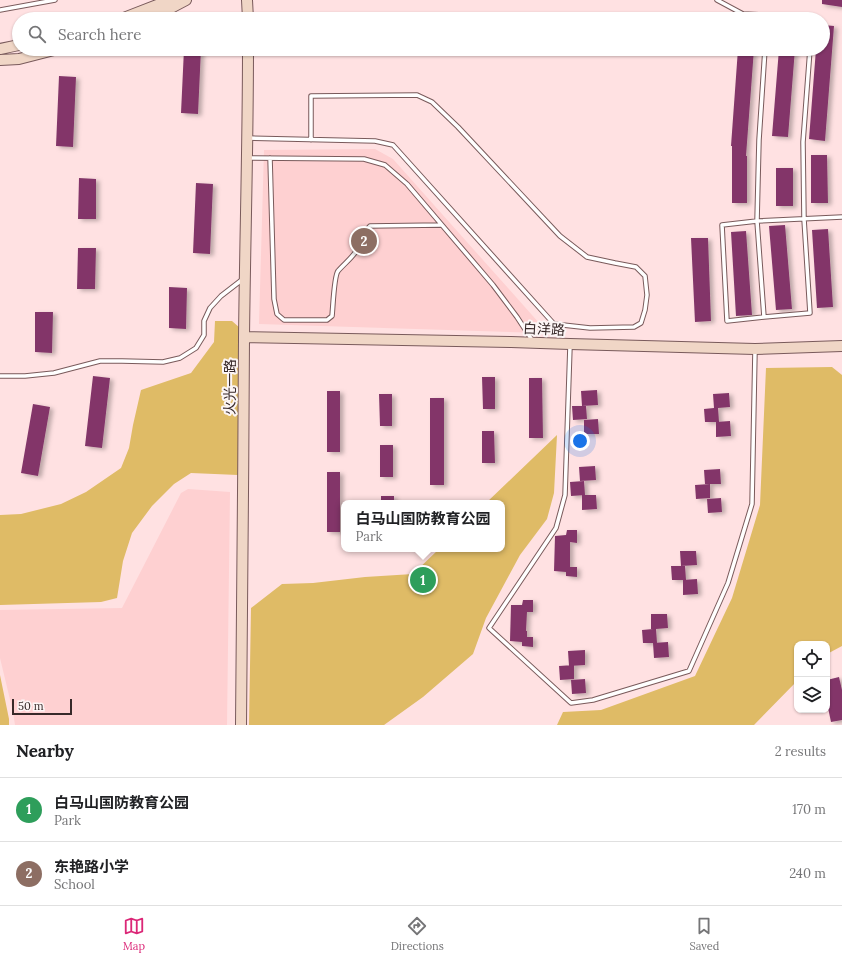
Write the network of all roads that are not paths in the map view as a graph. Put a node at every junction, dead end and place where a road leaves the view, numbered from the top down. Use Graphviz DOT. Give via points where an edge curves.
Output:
graph roads {
  1 [pos="55,0"];
  2 [pos="170,0"];
  3 [pos="186,0"];
  4 [pos="247,0"];
  5 [pos="717,0"];
  6 [pos="155,3"];
  7 [pos="0,10"];
  8 [pos="136,12"];
  9 [pos="163,12"];
  10 [pos="248,12"];
  11 [pos="738,12"];
  12 [pos="12,46"];
  13 [pos="0,49"];
  14 [pos="31,56"];
  15 [pos="248,56"];
  16 [pos="765,56"];
  17 [pos="809,56"];
  18 [pos="0,60"];
  19 [pos="248,138"];
  20 [pos="311,140"];
  21 [pos="248,158"];
  22 [pos="270,158"];
  23 [pos="842,217"];
  24 [pos="804,219"];
  25 [pos="757,221"];
  26 [pos="441,225"];
  27 [pos="246,276"];
  28 [pos="764,317"];
  29 [pos="244,336"];
  30 [pos="533,343"];
  31 [pos="570,344"];
  32 [pos="842,346"];
  33 [pos="755,349"];
  34 [pos="0,376"];
  35 [pos="241,725"];
  1 -- 7 [label="lane"];
  2 -- 6 [label="street"];
  3 -- 9 [label="street"];
  4 -- 10 [label="street"];
  5 -- 11 [label="lane"];
  6 -- 8 [label="street"];
  12 -- 13 [label="street"];
  14 -- 18 [label="street"];
  15 -- 19 [label="street, 火光一路"];
  16 -- 25 [label="lane"];
  17 -- 24 [label="lane" via="803,142"];
  19 -- 20 [label="lane"];
  19 -- 21 [label="street, 火光一路"];
  20 -- 20 [label="lane" via="311,96 417,95 432,102 560,236 587,257 636,267 645,276 647,295 641,323 634,327 614,328 554,324 393,145 375,141"];
  21 -- 22 [label="lane"];
  21 -- 27 [label="street, 火光一路"];
  22 -- 26 [label="lane" via="364,159 385,165 407,184"];
  22 -- 26 [label="lane" via="274,299 277,314 284,320 327,320 332,316 337,272 357,251 370,226"];
  23 -- 24 [label="lane"];
  24 -- 25 [label="lane"];
  24 -- 28 [label="lane" via="810,313"];
  25 -- 28 [label="lane"];
  25 -- 28 [label="lane" via="722,225 727,321"];
  26 -- 30 [label="lane" via="493,285"];
  27 -- 29 [label="street, 火光一路"];
  27 -- 34 [label="lane" via="210,308 204,321 204,335 196,348 180,358 163,362 100,361 54,373"];
  29 -- 30 [label="street, 白洋路"];
  29 -- 35 [label="street, 火光一路"];
  30 -- 31 [label="street, 白洋路"];
  31 -- 33 [label="street, 白洋路"];
  31 -- 33 [label="lane" via="565,495 556,528 489,628 571,703 593,700 689,671 728,582 752,504"];
  32 -- 33 [label="street, 白洋路"];
}
